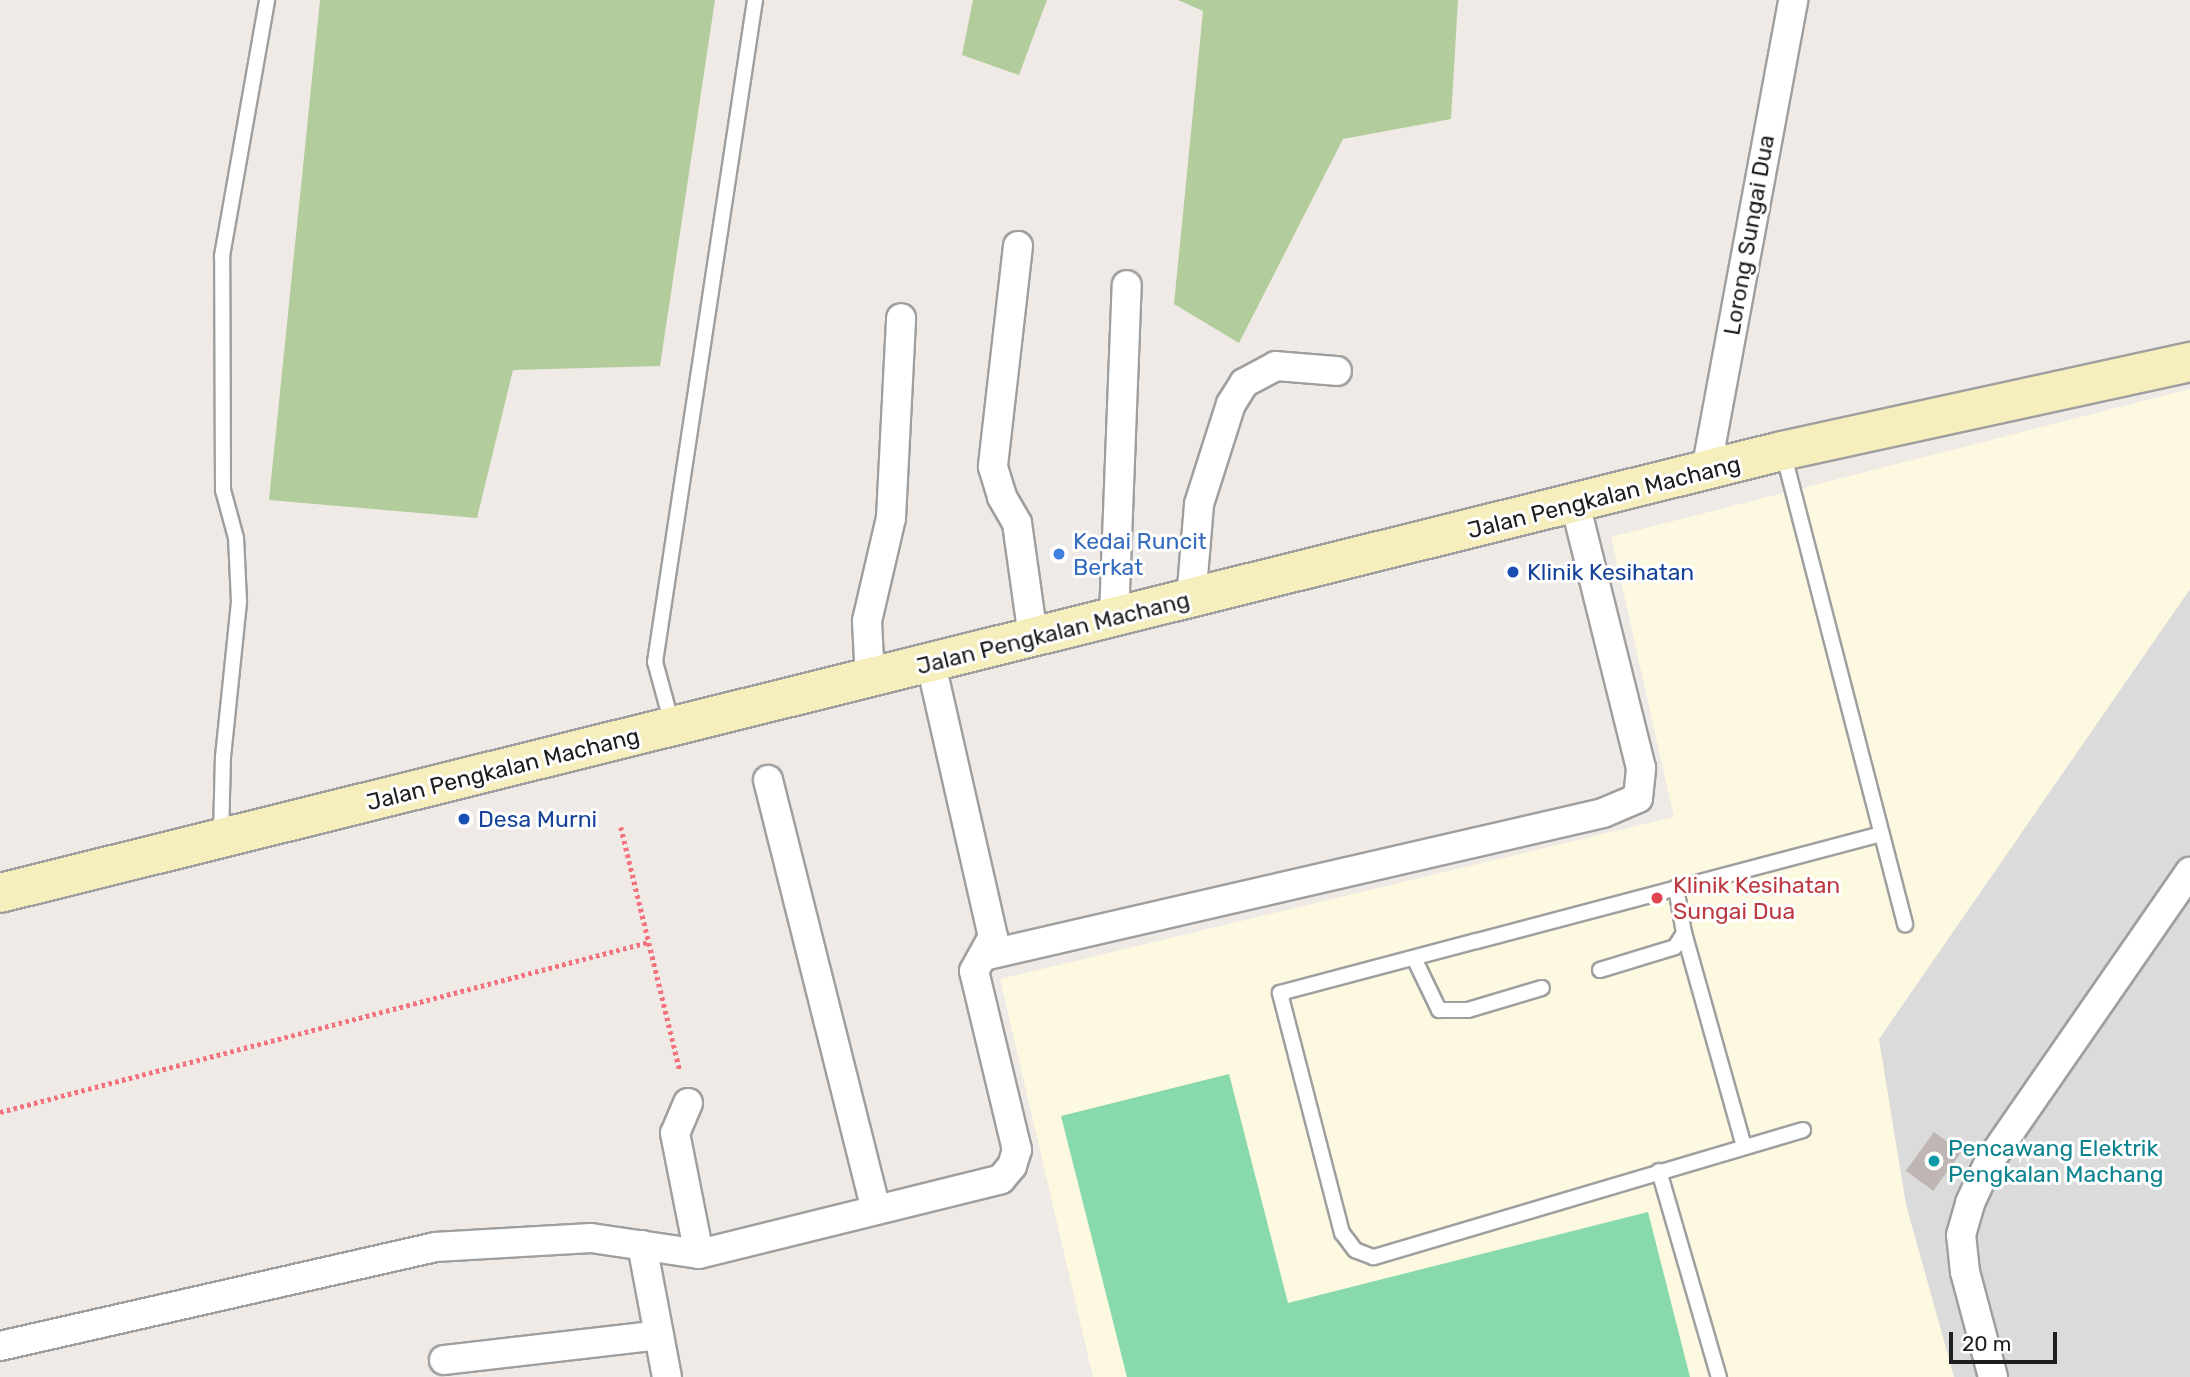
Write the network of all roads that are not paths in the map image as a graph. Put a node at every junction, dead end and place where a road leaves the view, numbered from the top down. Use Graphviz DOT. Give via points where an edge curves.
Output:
graph roads {
  1 [pos="267,0"];
  2 [pos="755,0"];
  3 [pos="1793,0"];
  4 [pos="1017,246"];
  5 [pos="1127,285"];
  6 [pos="901,318"];
  7 [pos="2190,362"];
  8 [pos="1337,371"];
  9 [pos="1782,451"];
  10 [pos="1706,471"];
  11 [pos="1575,504"];
  12 [pos="1191,600"];
  13 [pos="1114,616"];
  14 [pos="1033,637"];
  15 [pos="931,664"];
  16 [pos="870,679"];
  17 [pos="672,727"];
  18 [pos="768,779"];
  19 [pos="1881,834"];
  20 [pos="221,839"];
  21 [pos="2190,872"];
  22 [pos="1676,888"];
  23 [pos="0,892"];
  24 [pos="1905,925"];
  25 [pos="1685,933"];
  26 [pos="983,956"];
  27 [pos="1414,958"];
  28 [pos="1600,970"];
  29 [pos="1542,988"];
  30 [pos="688,1102"];
  31 [pos="1804,1129"];
  32 [pos="1744,1147"];
  33 [pos="1659,1171"];
  34 [pos="876,1210"];
  35 [pos="642,1245"];
  36 [pos="699,1254"];
  37 [pos="659,1335"];
  38 [pos="0,1346"];
  39 [pos="444,1360"];
  40 [pos="667,1377"];
  41 [pos="1718,1377"];
  42 [pos="1993,1377"];
  1 -- 20 [label="lane" via="222,256 223,490 236,538 239,601 223,757"];
  2 -- 17 [label="lane" via="656,663"];
  3 -- 10 [label="street, Lorong Sungai Dua"];
  4 -- 14 [label="street" via="993,467 1002,497 1017,523"];
  5 -- 13 [label="street"];
  6 -- 16 [label="street" via="891,517 867,621"];
  7 -- 9 [label="main road, Jalan Pengkalan Machang"];
  8 -- 12 [label="street" via="1276,366 1244,383 1231,404 1199,504"];
  9 -- 10 [label="main road, Jalan Pengkalan Machang"];
  9 -- 19 [label="lane"];
  10 -- 11 [label="main road, Jalan Pengkalan Machang"];
  11 -- 12 [label="main road, Jalan Pengkalan Machang"];
  11 -- 26 [label="street" via="1641,768 1638,798 1603,813"];
  12 -- 13 [label="main road, Jalan Pengkalan Machang"];
  13 -- 14 [label="main road, Jalan Pengkalan Machang"];
  14 -- 15 [label="main road, Jalan Pengkalan Machang"];
  15 -- 16 [label="main road, Jalan Pengkalan Machang"];
  15 -- 26 [label="street" via="993,937"];
  16 -- 17 [label="main road, Jalan Pengkalan Machang"];
  17 -- 20 [label="main road, Jalan Pengkalan Machang"];
  18 -- 34 [label="street"];
  19 -- 22 [label="lane"];
  19 -- 24 [label="lane"];
  20 -- 23 [label="main road, Jalan Pengkalan Machang"];
  21 -- 42 [label="street" via="1989,1162 1970,1203 1961,1235 1965,1272"];
  22 -- 25 [label="lane"];
  22 -- 27 [label="lane"];
  25 -- 28 [label="lane" via="1675,947"];
  25 -- 32 [label="lane"];
  26 -- 34 [label="street" via="974,971 1017,1150 1012,1166 1001,1179"];
  27 -- 29 [label="lane" via="1439,1010 1468,1010"];
  27 -- 33 [label="lane" via="1280,993 1342,1233 1356,1250 1373,1257"];
  30 -- 36 [label="street" via="674,1133"];
  31 -- 32 [label="lane"];
  32 -- 33 [label="lane"];
  33 -- 41 [label="lane"];
  34 -- 36 [label="street"];
  35 -- 36 [label="street"];
  35 -- 37 [label="street"];
  35 -- 38 [label="street" via="591,1238 524,1238 435,1247"];
  37 -- 39 [label="street"];
  37 -- 40 [label="street"];
}
